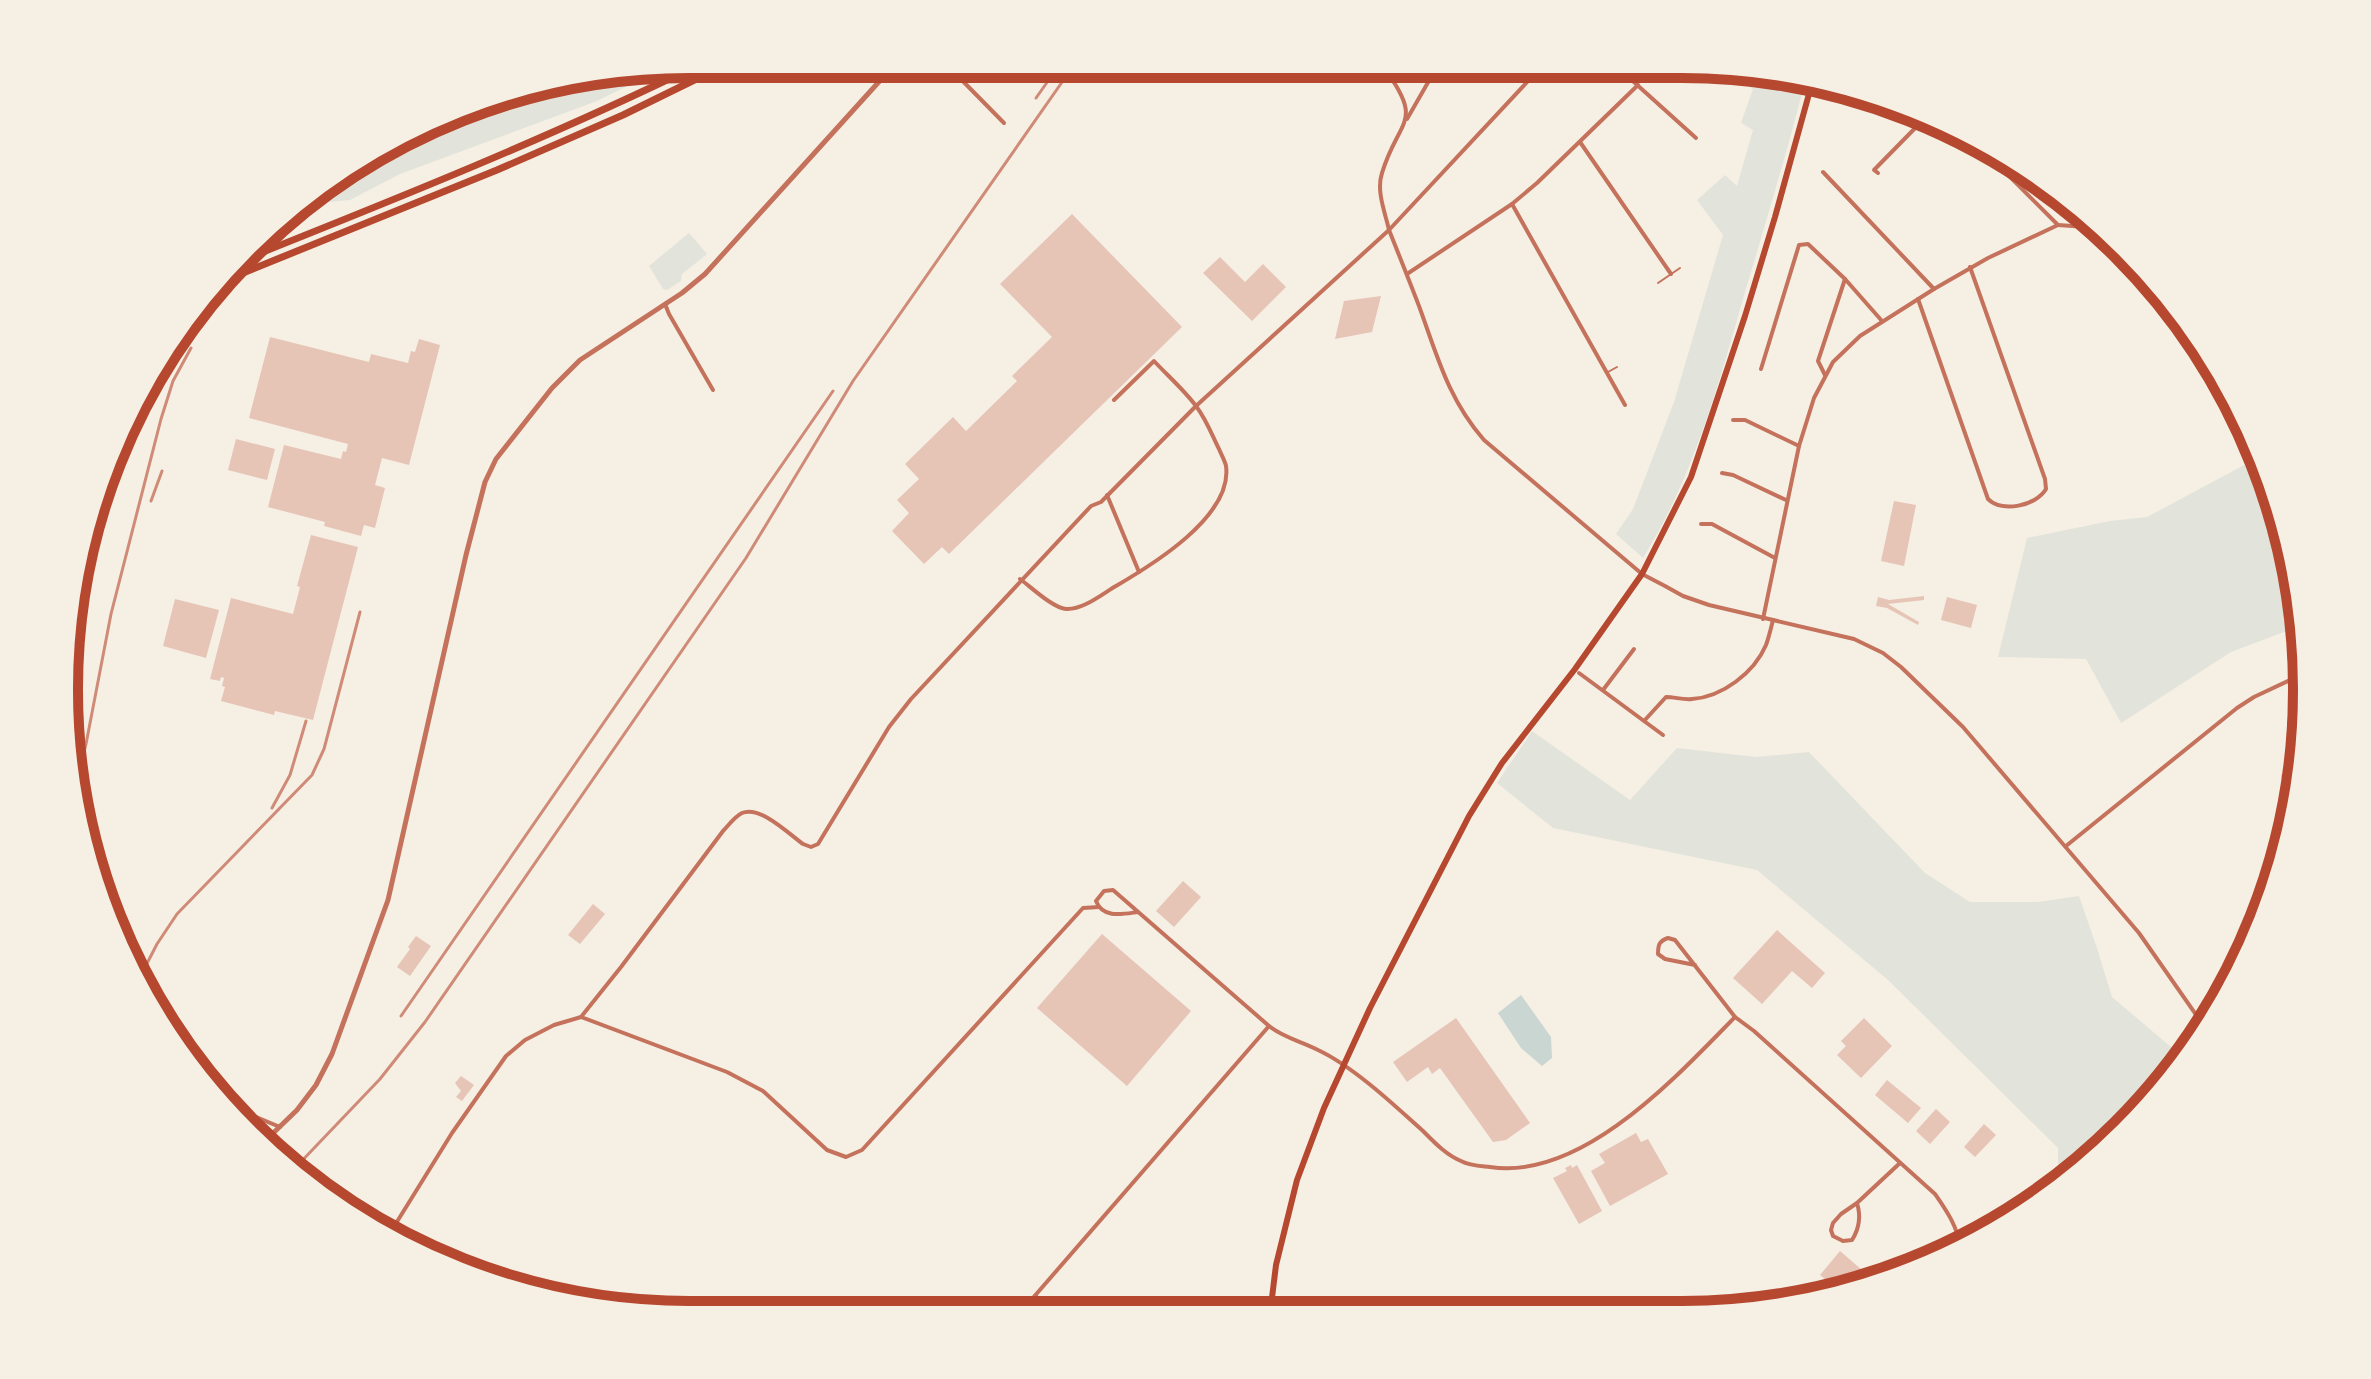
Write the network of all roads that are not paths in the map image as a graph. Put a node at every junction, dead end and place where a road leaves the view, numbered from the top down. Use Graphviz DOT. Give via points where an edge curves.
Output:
graph roads {
  1 [pos="670,78"];
  2 [pos="698,78"];
  3 [pos="882,78"];
  4 [pos="960,78"];
  5 [pos="1391,78"];
  6 [pos="1431,78"];
  7 [pos="1531,78"];
  8 [pos="1630,78"];
  9 [pos="1638,85"];
  10 [pos="1810,92"];
  11 [pos="1406,121"];
  12 [pos="1004,123"];
  13 [pos="1917,126"];
  14 [pos="1696,138"];
  15 [pos="1580,142"];
  16 [pos="2003,170"];
  17 [pos="1823,172"];
  18 [pos="1878,173"];
  19 [pos="1512,204"];
  20 [pos="2058,225"];
  21 [pos="2081,227"];
  22 [pos="1389,230"];
  23 [pos="262,252"];
  24 [pos="1970,267"];
  25 [pos="1680,268"];
  26 [pos="242,273"];
  27 [pos="1407,274"];
  28 [pos="1671,274"];
  29 [pos="1845,279"];
  30 [pos="1658,283"];
  31 [pos="1934,289"];
  32 [pos="1918,299"];
  33 [pos="665,304"];
  34 [pos="1882,322"];
  35 [pos="1617,367"];
  36 [pos="1761,369"];
  37 [pos="1607,373"];
  38 [pos="1825,375"];
  39 [pos="713,390"];
  40 [pos="1114,400"];
  41 [pos="1625,405"];
  42 [pos="1196,406"];
  43 [pos="1733,420"];
  44 [pos="1799,446"];
  45 [pos="1722,473"];
  46 [pos="1107,495"];
  47 [pos="1786,501"];
  48 [pos="1701,524"];
  49 [pos="1775,558"];
  50 [pos="1139,572"];
  51 [pos="1642,574"];
  52 [pos="1020,579"];
  53 [pos="1763,619"];
  54 [pos="1773,620"];
  55 [pos="1634,649"];
  56 [pos="1579,673"];
  57 [pos="2293,679"];
  58 [pos="1603,690"];
  59 [pos="1644,721"];
  60 [pos="1663,735"];
  61 [pos="2066,846"];
  62 [pos="1099,907"];
  63 [pos="1138,912"];
  64 [pos="1695,965"];
  65 [pos="581,1017"];
  66 [pos="1735,1017"];
  67 [pos="2198,1017"];
  68 [pos="1269,1026"];
  69 [pos="1343,1067"];
  70 [pos="250,1115"];
  71 [pos="280,1127"];
  72 [pos="271,1135"];
  73 [pos="1900,1163"];
  74 [pos="1857,1203"];
  75 [pos="395,1225"];
  76 [pos="1958,1235"];
  77 [pos="1036,1295"];
  78 [pos="1031,1301"];
  79 [pos="1037,1301"];
  80 [pos="1272,1301"];
  1 -- 23 [label="highway" via="511,151"];
  2 -- 26 [label="highway" via="534,154"];
  3 -- 33 [label="street" via="723,256"];
  4 -- 12 [label="street"];
  5 -- 11 [label="street" via="1407,107"];
  6 -- 11 [label="street"];
  7 -- 22 [label="street"];
  8 -- 9 [label="street"];
  9 -- 14 [label="street"];
  9 -- 15 [label="street"];
  10 -- 51 [label="main road" via="1718,402 1691,477"];
  11 -- 22 [label="street" via="1381,175"];
  13 -- 18 [label="street" via="1874,170"];
  15 -- 19 [label="street"];
  15 -- 28 [label="street"];
  16 -- 20 [label="street"];
  17 -- 31 [label="street"];
  19 -- 27 [label="street"];
  19 -- 37 [label="street"];
  20 -- 21 [label="street"];
  20 -- 24 [label="street"];
  22 -- 27 [label="street"];
  22 -- 42 [label="street"];
  24 -- 31 [label="street"];
  24 -- 32 [label="street" via="2045,479 2043,494 2006,506 1988,499"];
  25 -- 28 [label="lane"];
  27 -- 51 [label="street" via="1451,391 1469,423"];
  28 -- 30 [label="lane"];
  29 -- 34 [label="street"];
  29 -- 36 [label="street" via="1808,244 1799,245"];
  29 -- 38 [label="street" via="1818,361"];
  31 -- 32 [label="street"];
  32 -- 34 [label="street"];
  33 -- 39 [label="street"];
  33 -- 71 [label="street" via="592,351 552,388 496,459 485,482 388,900 332,1054 316,1085"];
  34 -- 38 [label="street" via="1847,347"];
  35 -- 37 [label="lane"];
  37 -- 41 [label="street"];
  38 -- 44 [label="street"];
  40 -- 42 [label="street" via="1154,361"];
  42 -- 46 [label="street"];
  42 -- 50 [label="street" via="1226,466 1222,491 1195,530"];
  43 -- 44 [label="street" via="1745,420"];
  44 -- 47 [label="street"];
  45 -- 47 [label="street"];
  46 -- 50 [label="street"];
  46 -- 52 [label="street"];
  47 -- 49 [label="street"];
  48 -- 49 [label="street" via="1712,524"];
  49 -- 53 [label="street"];
  50 -- 52 [label="street" via="1066,609"];
  51 -- 53 [label="street" via="1683,596"];
  51 -- 69 [label="main road" via="1469,816"];
  52 -- 65 [label="street" via="896,718 818,844 801,843 761,813 745,812 736,818"];
  53 -- 54 [label="street"];
  54 -- 59 [label="street" via="1766,646 1745,674 1704,697 1666,697"];
  54 -- 61 [label="street" via="1854,639 1891,659 1963,727"];
  55 -- 58 [label="street"];
  56 -- 58 [label="street"];
  57 -- 61 [label="street" via="2237,708"];
  58 -- 59 [label="street"];
  59 -- 60 [label="street"];
  61 -- 67 [label="street" via="2139,933"];
  62 -- 63 [label="street" via="1109,913"];
  62 -- 63 [label="street" via="1099,896 1113,890"];
  62 -- 65 [label="street" via="1083,908 862,1150 846,1157 827,1150 763,1091 727,1072"];
  63 -- 68 [label="street"];
  64 -- 64 [label="street" via="1675,940 1661,940 1658,954"];
  64 -- 66 [label="street"];
  65 -- 75 [label="street" via="541,1031 506,1056"];
  66 -- 69 [label="street" via="1635,1113 1578,1149 1521,1168 1461,1161"];
  66 -- 73 [label="street"];
  68 -- 69 [label="street"];
  68 -- 77 [label="street"];
  69 -- 80 [label="main road" via="1297,1180"];
  70 -- 71 [label="street"];
  71 -- 72 [label="street"];
  73 -- 74 [label="street"];
  73 -- 76 [label="street" via="1935,1194"];
  74 -- 74 [label="street" via="1833,1223 1833,1236 1852,1240"];
  77 -- 78 [label="street"];
  77 -- 79 [label="street"];
}
